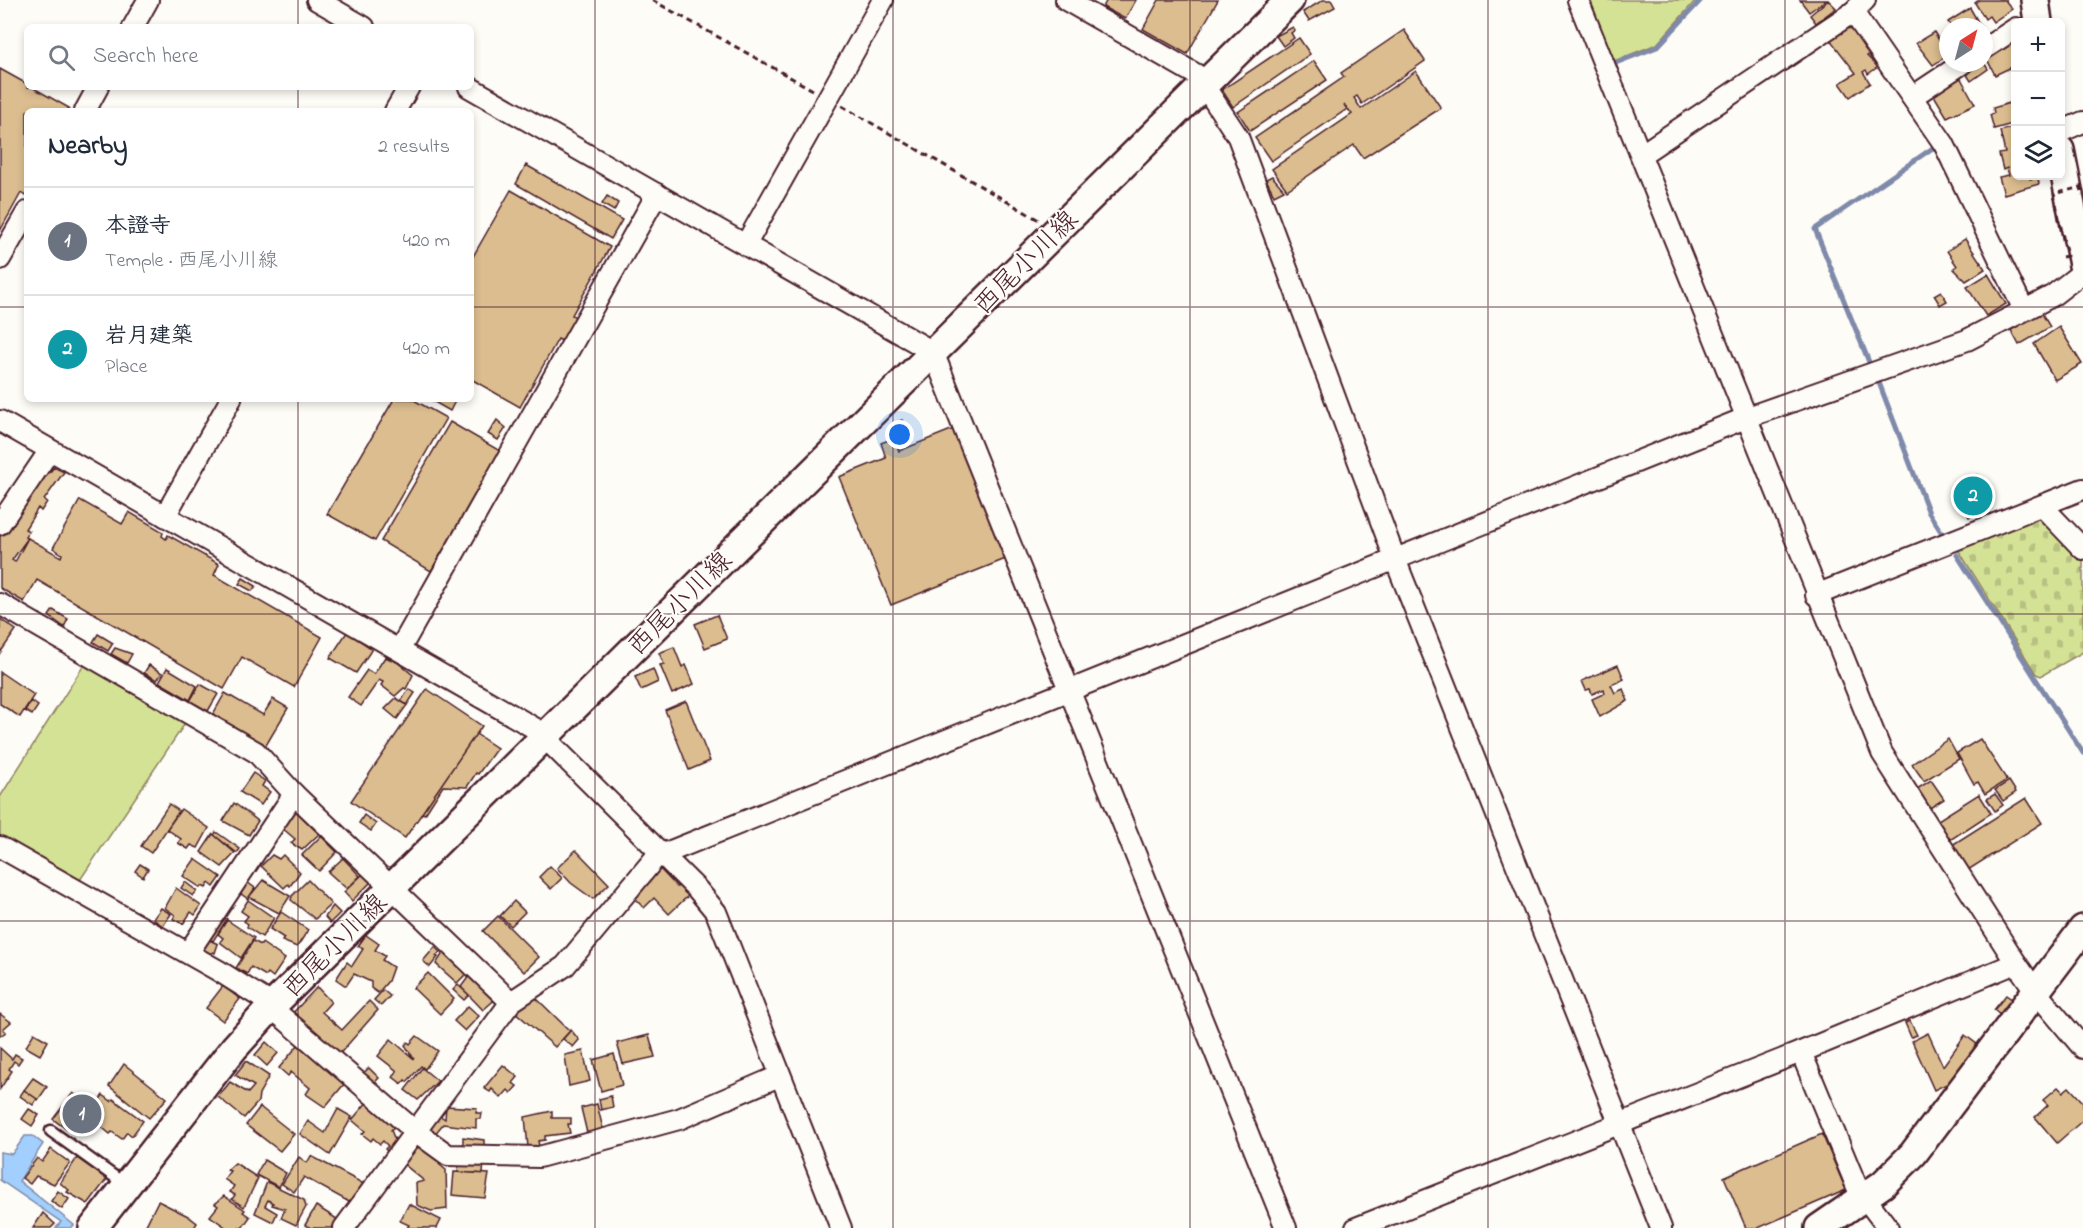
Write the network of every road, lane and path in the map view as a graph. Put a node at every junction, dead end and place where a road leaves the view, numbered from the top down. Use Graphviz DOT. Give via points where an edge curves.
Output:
graph roads {
  1 [pos="148,0"];
  2 [pos="317,0"];
  3 [pos="652,0"];
  4 [pos="883,0"];
  5 [pos="1066,0"];
  6 [pos="1290,0"];
  7 [pos="1578,0"];
  8 [pos="1859,6"];
  9 [pos="135,24"];
  10 [pos="359,24"];
  11 [pos="2011,31"];
  12 [pos="1993,43"];
  13 [pos="1950,72"];
  14 [pos="1204,84"];
  15 [pos="96,90"];
  16 [pos="407,90"];
  17 [pos="474,90"];
  18 [pos="1912,97"];
  19 [pos="828,98"];
  20 [pos="87,108"];
  21 [pos="397,108"];
  22 [pos="2083,122"];
  23 [pos="2065,130"];
  24 [pos="1642,154"];
  25 [pos="2064,180"];
  26 [pos="657,194"];
  27 [pos="2083,196"];
  28 [pos="24,217"];
  29 [pos="1055,232"];
  30 [pos="746,244"];
  31 [pos="0,260"];
  32 [pos="2073,261"];
  33 [pos="2083,272"];
  34 [pos="2024,310"];
  35 [pos="933,352"];
  36 [pos="229,402"];
  37 [pos="1748,417"];
  38 [pos="0,422"];
  39 [pos="50,450"];
  40 [pos="2083,489"];
  41 [pos="2043,507"];
  42 [pos="165,516"];
  43 [pos="0,524"];
  44 [pos="2083,549"];
  45 [pos="1395,559"];
  46 [pos="1816,595"];
  47 [pos="0,603"];
  48 [pos="400,649"];
  49 [pos="1070,689"];
  50 [pos="545,737"];
  51 [pos="294,794"];
  52 [pos="0,847"];
  53 [pos="663,854"];
  54 [pos="393,887"];
  55 [pos="2083,929"];
  56 [pos="188,953"];
  57 [pos="2016,963"];
  58 [pos="2036,992"];
  59 [pos="511,1002"];
  60 [pos="273,1005"];
  61 [pos="2083,1048"];
  62 [pos="1801,1052"];
  63 [pos="779,1076"];
  64 [pos="1620,1123"];
  65 [pos="51,1131"];
  66 [pos="415,1131"];
  67 [pos="126,1185"];
  68 [pos="1865,1198"];
  69 [pos="839,1227"];
  70 [pos="93,1228"];
  71 [pos="344,1228"];
  72 [pos="1286,1228"];
  73 [pos="1356,1228"];
  74 [pos="1661,1228"];
  75 [pos="1819,1228"];
  76 [pos="1888,1228"];
  1 -- 9 [label="street"];
  2 -- 10 [label="street"];
  3 -- 19 [label="path"];
  4 -- 19 [label="street"];
  5 -- 14 [label="street" via="1165,55 1197,75"];
  6 -- 14 [label="main road, 西尾小川線"];
  7 -- 24 [label="street"];
  8 -- 18 [label="street"];
  8 -- 24 [label="street"];
  11 -- 12 [label="street"];
  13 -- 18 [label="street"];
  14 -- 29 [label="main road, 西尾小川線"];
  14 -- 45 [label="street" via="1238,137"];
  15 -- 20 [label="street"];
  16 -- 21 [label="street"];
  17 -- 26 [label="street"];
  18 -- 34 [label="street" via="1944,144"];
  19 -- 29 [label="path"];
  19 -- 30 [label="street"];
  22 -- 23 [label="street"];
  24 -- 37 [label="street"];
  25 -- 32 [label="main road"];
  26 -- 30 [label="street"];
  26 -- 48 [label="street"];
  27 -- 32 [label="path, bridge" via="2081,187 2054,194 2067,256"];
  28 -- 31 [label="street"];
  29 -- 35 [label="main road, 西尾小川線"];
  30 -- 35 [label="street"];
  33 -- 34 [label="street" via="2052,296"];
  34 -- 37 [label="street" via="1967,340"];
  35 -- 49 [label="street"];
  35 -- 50 [label="main road, 西尾小川線"];
  36 -- 42 [label="street"];
  37 -- 45 [label="street"];
  37 -- 46 [label="street"];
  38 -- 39 [label="street"];
  39 -- 42 [label="street"];
  39 -- 43 [label="street"];
  40 -- 41 [label="street"];
  41 -- 44 [label="street"];
  41 -- 46 [label="street"];
  42 -- 48 [label="street"];
  45 -- 49 [label="street"];
  45 -- 64 [label="street"];
  46 -- 57 [label="street" via="1882,753"];
  47 -- 51 [label="street" via="256,752"];
  48 -- 50 [label="street"];
  49 -- 53 [label="street"];
  49 -- 72 [label="street"];
  50 -- 53 [label="street"];
  50 -- 54 [label="main road, 西尾小川線"];
  51 -- 54 [label="street"];
  51 -- 56 [label="street"];
  52 -- 56 [label="street"];
  53 -- 59 [label="street" via="656,857 566,966"];
  53 -- 63 [label="street" via="716,912"];
  54 -- 59 [label="street"];
  54 -- 60 [label="main road, 西尾小川線"];
  55 -- 58 [label="main road"];
  56 -- 60 [label="street"];
  57 -- 58 [label="street"];
  57 -- 62 [label="street"];
  58 -- 61 [label="street"];
  58 -- 68 [label="main road" via="1913,1154"];
  59 -- 66 [label="street"];
  60 -- 66 [label="street"];
  60 -- 67 [label="main road, 西尾小川線" via="234,1048"];
  62 -- 64 [label="street"];
  62 -- 68 [label="street"];
  63 -- 66 [label="street" via="679,1119 538,1157 448,1155"];
  63 -- 69 [label="street"];
  64 -- 73 [label="street"];
  64 -- 74 [label="street"];
  65 -- 67 [label="lane"];
  66 -- 71 [label="street"];
  67 -- 70 [label="main road, 西尾小川線"];
  68 -- 75 [label="main road"];
  68 -- 76 [label="street"];
}
